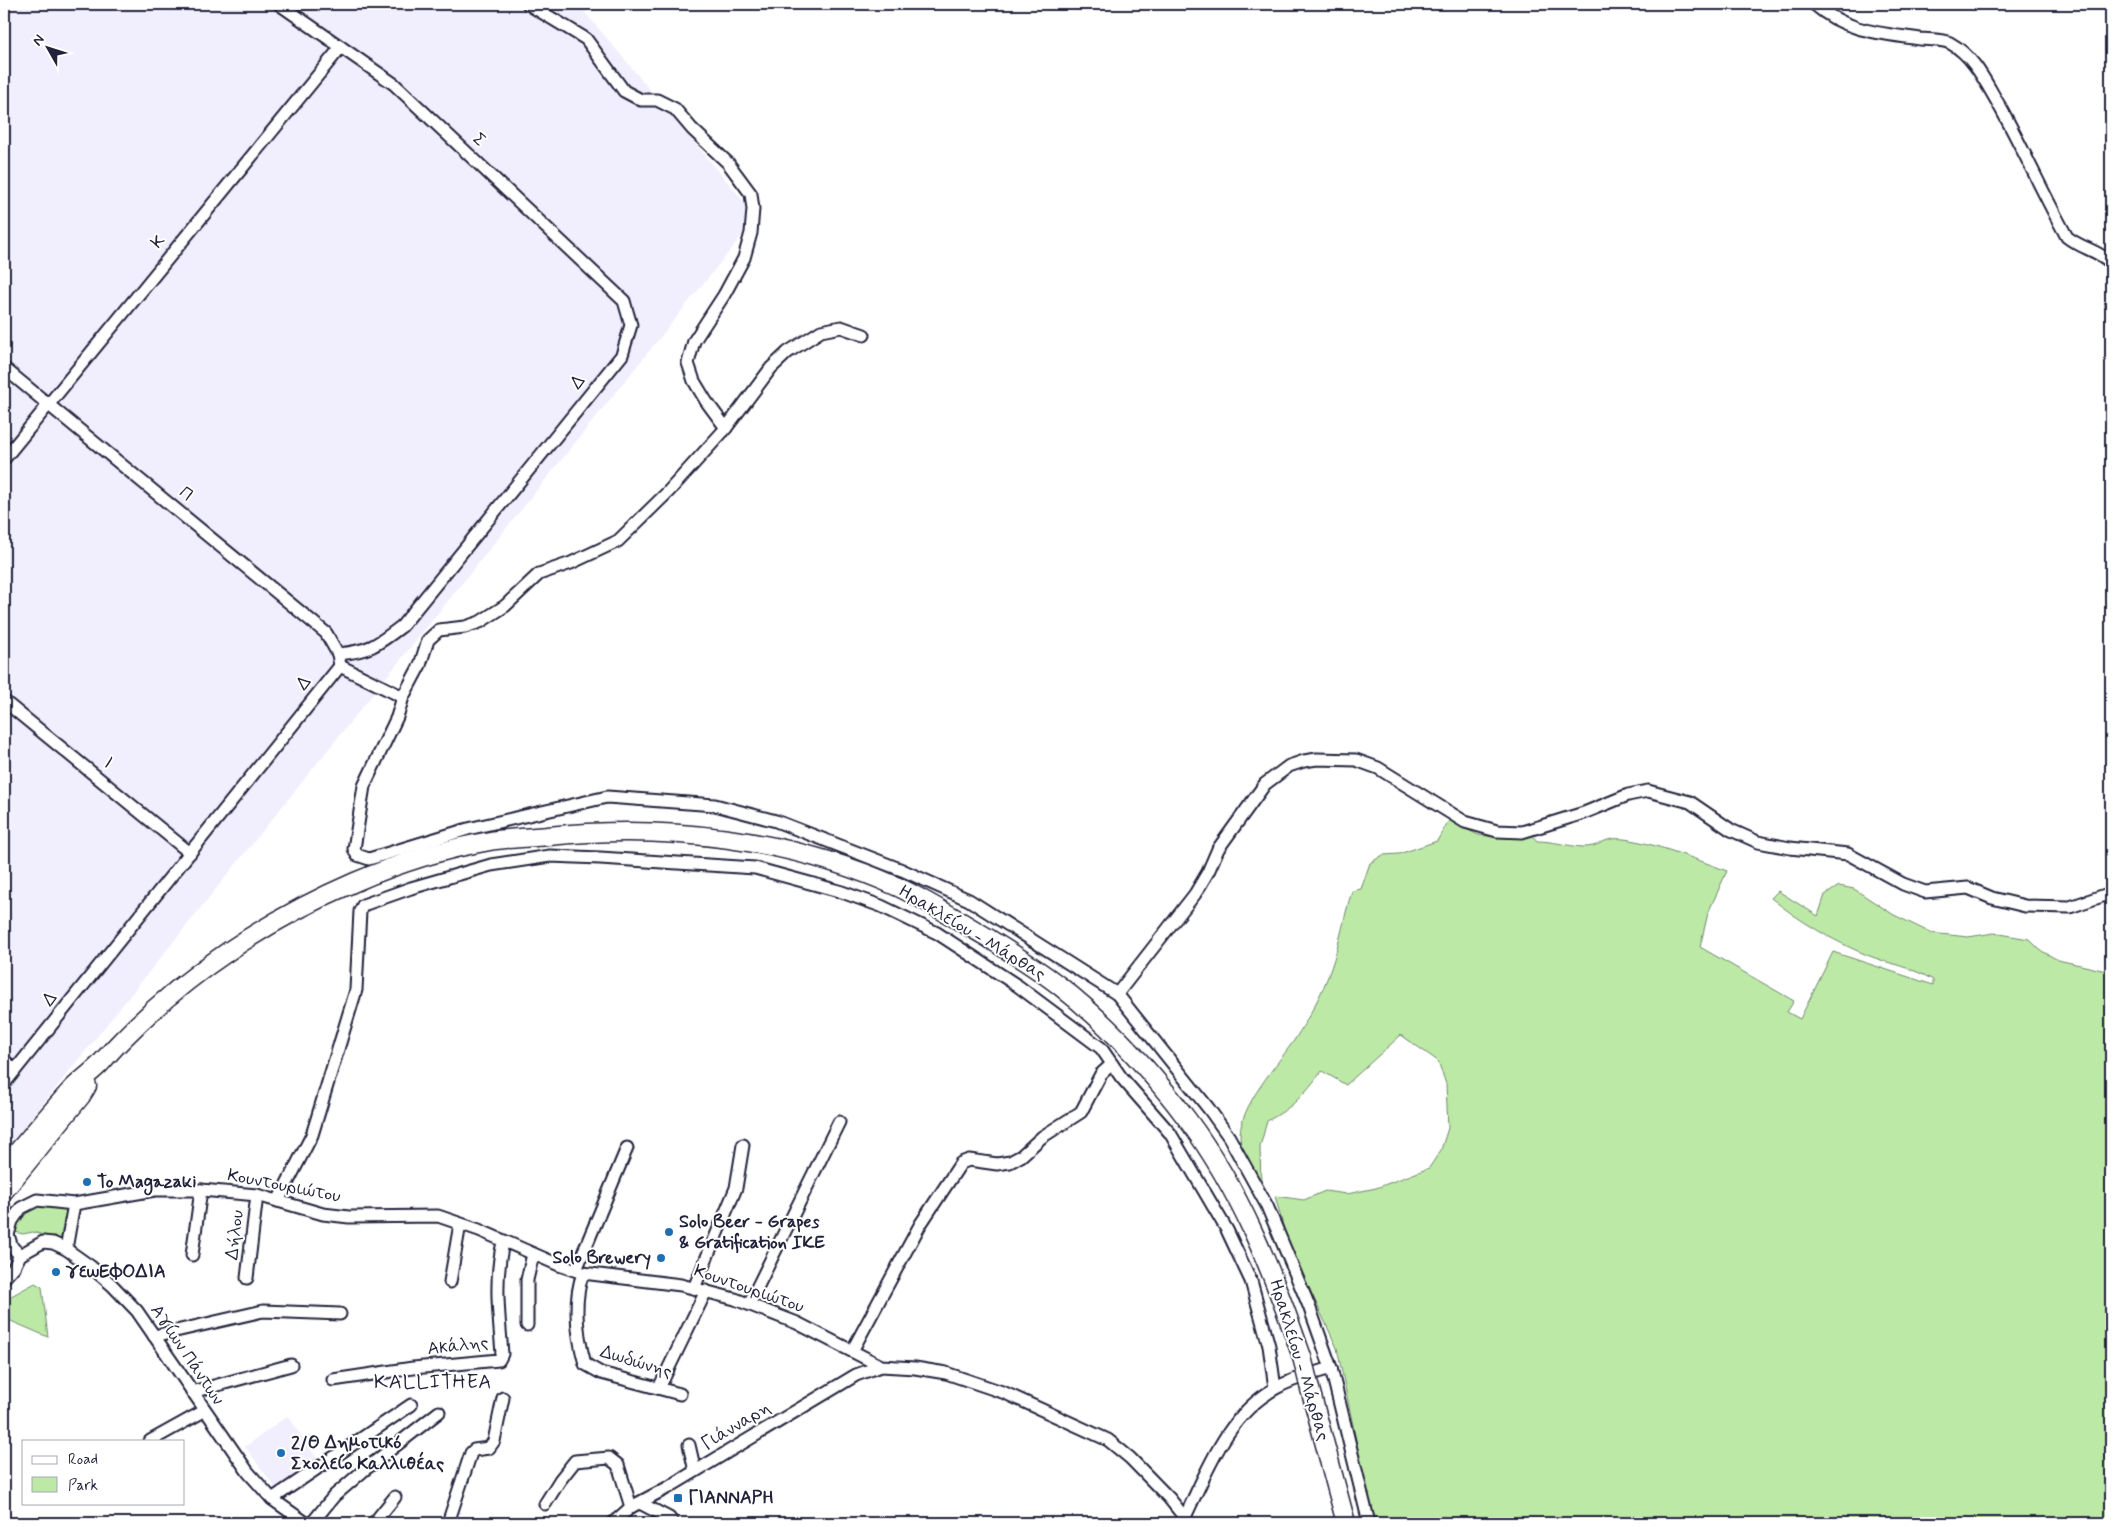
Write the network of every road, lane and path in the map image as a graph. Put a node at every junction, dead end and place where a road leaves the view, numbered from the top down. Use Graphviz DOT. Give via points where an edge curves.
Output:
graph roads {
  1 [pos="279,4"];
  2 [pos="528,4"];
  3 [pos="1814,4"];
  4 [pos="340,47"];
  5 [pos="2111,263"];
  6 [pos="631,324"];
  7 [pos="864,335"];
  8 [pos="4,368"];
  9 [pos="48,404"];
  10 [pos="726,428"];
  11 [pos="4,459"];
  12 [pos="339,660"];
  13 [pos="403,697"];
  14 [pos="4,701"];
  15 [pos="190,853"];
  16 [pos="2111,893"];
  17 [pos="1117,994"];
  18 [pos="4,1060"];
  19 [pos="1112,1064"];
  20 [pos="96,1068"];
  21 [pos="16,1070"];
  22 [pos="4,1084"];
  23 [pos="839,1122"];
  24 [pos="743,1145"];
  25 [pos="627,1148"];
  26 [pos="4,1168"];
  27 [pos="201,1190"];
  28 [pos="4,1191"];
  29 [pos="257,1195"];
  30 [pos="278,1201"];
  31 [pos="74,1204"];
  32 [pos="460,1224"];
  33 [pos="503,1242"];
  34 [pos="66,1249"];
  35 [pos="533,1254"];
  36 [pos="20,1255"];
  37 [pos="192,1255"];
  38 [pos="579,1272"];
  39 [pos="4,1278"];
  40 [pos="247,1278"];
  41 [pos="450,1282"];
  42 [pos="700,1289"];
  43 [pos="749,1304"];
  44 [pos="340,1314"];
  45 [pos="527,1325"];
  46 [pos="154,1336"];
  47 [pos="852,1351"];
  48 [pos="291,1365"];
  49 [pos="881,1366"];
  50 [pos="1331,1368"];
  51 [pos="333,1380"];
  52 [pos="659,1388"];
  53 [pos="1275,1388"];
  54 [pos="192,1392"];
  55 [pos="680,1394"];
  56 [pos="503,1398"];
  57 [pos="411,1405"];
  58 [pos="204,1411"];
  59 [pos="440,1412"];
  60 [pos="152,1440"];
  61 [pos="690,1444"];
  62 [pos="695,1471"];
  63 [pos="395,1497"];
  64 [pos="272,1499"];
  65 [pos="545,1504"];
  66 [pos="635,1505"];
  67 [pos="1187,1520"];
  68 [pos="305,1523"];
  69 [pos="374,1523"];
  70 [pos="448,1523"];
  71 [pos="613,1523"];
  72 [pos="673,1523"];
  73 [pos="1346,1523"];
  74 [pos="1369,1523"];
  1 -- 4 [label="street, Σ"];
  2 -- 10 [label="street" via="586,40 624,91 641,100 656,100 675,109 728,163 751,194 751,233 744,258 694,341 688,363 694,381"];
  3 -- 5 [label="street" via="1827,16 1845,25 1949,42 1964,52 1982,76 2017,137 2067,237 2078,246 2106,257"];
  4 -- 6 [label="street, Σ" via="394,84 624,301"];
  4 -- 9 [label="street, Κ"];
  6 -- 12 [label="street, Δ" via="622,355 402,626 380,643"];
  7 -- 10 [label="street" via="841,327 821,331 808,338 771,368"];
  8 -- 9 [label="street, Π"];
  9 -- 11 [label="street, Κ"];
  9 -- 12 [label="street, Π" via="326,633"];
  10 -- 13 [label="street" via="618,541 539,574 506,606 480,622 444,628 433,635"];
  12 -- 13 [label="street"];
  12 -- 15 [label="street, Δ"];
  13 -- 17 [label="street" via="397,717 364,786 354,849 363,858 369,859 468,829 607,797 715,805 776,821 969,900"];
  14 -- 15 [label="street, Ι"];
  15 -- 21 [label="street, Δ"];
  16 -- 17 [label="street" via="2070,907 2025,906 1968,888 1925,892 1848,854 1758,842 1731,830 1690,802 1648,791 1522,832 1497,831 1465,822 1378,768 1356,760 1317,759 1289,766 1265,784 1218,849 1194,894"];
  17 -- 50 [label="street" via="1209,1109 1244,1164 1267,1206"];
  18 -- 21 [label="street"];
  19 -- 30 [label="street" via="1091,1039 937,933 839,890 755,868 550,856 491,865 363,905 356,990 312,1135"];
  19 -- 47 [label="street" via="1101,1074 1081,1112 1042,1137 1021,1156 997,1164 969,1160 961,1163 920,1224"];
  19 -- 53 [label="street" via="1170,1133 1227,1230 1251,1281 1269,1346"];
  20 -- 26 [label="main road, Ηρακλείου - Μάρθας" via="72,1088"];
  20 -- 28 [label="main road, Ηρακλείου - Μάρθας" via="81,1096"];
  20 -- 73 [label="main road, Ηρακλείου - Μάρθας, bridge" via="166,999 251,937 299,909 356,882 427,856 490,842 580,833 670,832 791,850 846,866 900,888 950,915 1060,986 1102,1023 1146,1069 1187,1119 1220,1167 1247,1216 1277,1286 1302,1357"];
  21 -- 22 [label="street, Δ"];
  23 -- 43 [label="street"];
  24 -- 42 [label="street" via="736,1188"];
  25 -- 38 [label="street"];
  27 -- 29 [label="street, Κουντουριώτου"];
  27 -- 31 [label="street, Κουντουριώτου" via="155,1190"];
  27 -- 37 [label="street"];
  29 -- 30 [label="street, Κουντουριώτου"];
  29 -- 40 [label="street, Δήλου"];
  30 -- 32 [label="street, Κουντουριώτου" via="323,1214 349,1217 438,1216"];
  31 -- 34 [label="street"];
  31 -- 36 [label="street, Κουντουριώτου" via="37,1200 21,1208 8,1235"];
  32 -- 33 [label="street, Κουντουριώτου"];
  32 -- 41 [label="street"];
  33 -- 35 [label="street, Κουντουριώτου"];
  33 -- 51 [label="street, Ακάλης" via="498,1268 497,1301 502,1354 499,1360"];
  34 -- 36 [label="street, Αγίων Πάντων" via="43,1242"];
  34 -- 46 [label="street, Αγίων Πάντων" via="112,1285 137,1311"];
  35 -- 38 [label="street, Κουντουριώτου"];
  35 -- 45 [label="street" via="527,1280"];
  36 -- 39 [label="street, Αγίων Πάντων"];
  38 -- 42 [label="street, Κουντουριώτου"];
  38 -- 52 [label="street, Δωδώνης" via="576,1302 585,1364 601,1373"];
  42 -- 43 [label="street, Κουντουριώτου"];
  42 -- 52 [label="street"];
  43 -- 47 [label="street, Κουντουριώτου" via="798,1323"];
  44 -- 46 [label="street" via="263,1311"];
  46 -- 54 [label="street, Αγίων Πάντων"];
  47 -- 49 [label="street, Κουντουριώτου"];
  48 -- 54 [label="street"];
  49 -- 62 [label="street, Γιάνναρη" via="856,1375"];
  49 -- 67 [label="street, Κουντουριώτου" via="954,1375 1005,1393 1108,1440 1130,1458"];
  50 -- 53 [label="street"];
  50 -- 74 [label="street"];
  52 -- 55 [label="street, Δωδώνης"];
  53 -- 67 [label="street" via="1251,1405 1234,1423 1219,1446"];
  54 -- 58 [label="street, Αγίων Πάντων"];
  56 -- 70 [label="street" via="494,1442 486,1449 471,1453"];
  57 -- 64 [label="street"];
  58 -- 60 [label="street"];
  58 -- 64 [label="street, Αγίων Πάντων"];
  59 -- 68 [label="street" via="363,1470"];
  61 -- 62 [label="street"];
  62 -- 66 [label="street, Γιάνναρη"];
  63 -- 69 [label="street"];
  64 -- 68 [label="street, Αγίων Πάντων"];
  65 -- 66 [label="street" via="575,1462 609,1458 618,1465"];
  66 -- 71 [label="street, Γιάνναρη"];
  66 -- 72 [label="street" via="669,1518"];
}
